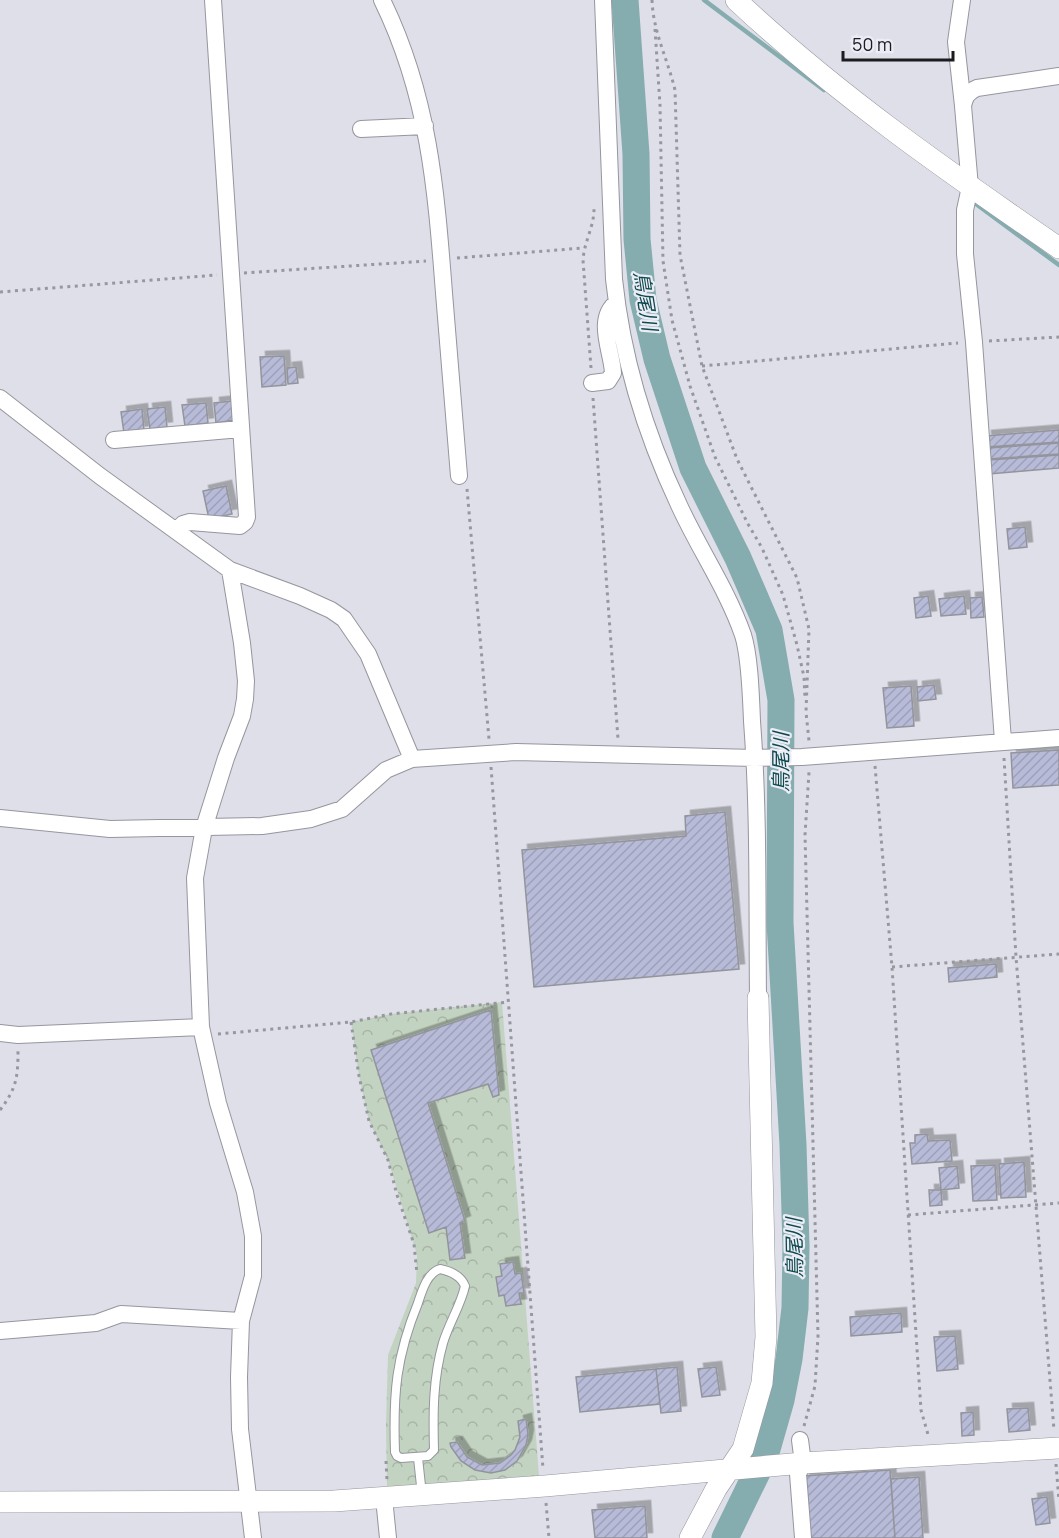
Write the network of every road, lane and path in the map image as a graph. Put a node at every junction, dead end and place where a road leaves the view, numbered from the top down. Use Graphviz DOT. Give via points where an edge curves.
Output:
graph roads {
  1 [pos="213,0"];
  2 [pos="382,0"];
  3 [pos="603,0"];
  4 [pos="736,0"];
  5 [pos="962,0"];
  6 [pos="652,6"];
  7 [pos="1059,76"];
  8 [pos="963,106"];
  9 [pos="425,126"];
  10 [pos="361,129"];
  11 [pos="970,187"];
  12 [pos="583,248"];
  13 [pos="1059,248"];
  14 [pos="441,260"];
  15 [pos="231,274"];
  16 [pos="0,292"];
  17 [pos="616,302"];
  18 [pos="1059,337"];
  19 [pos="974,342"];
  20 [pos="702,366"];
  21 [pos="592,383"];
  22 [pos="0,398"];
  23 [pos="242,429"];
  24 [pos="114,440"];
  25 [pos="459,476"];
  26 [pos="176,531"];
  27 [pos="230,570"];
  28 [pos="806,712"];
  29 [pos="1059,738"];
  30 [pos="1003,741"];
  31 [pos="874,752"];
  32 [pos="758,758"];
  33 [pos="412,759"];
  34 [pos="0,818"];
  35 [pos="204,828"];
  36 [pos="1059,954"];
  37 [pos="1016,957"];
  38 [pos="892,967"];
  39 [pos="758,998"];
  40 [pos="508,1002"];
  41 [pos="351,1022"];
  42 [pos="202,1031"];
  43 [pos="0,1033"];
  44 [pos="18,1035"];
  45 [pos="0,1110"];
  46 [pos="1059,1203"];
  47 [pos="1036,1205"];
  48 [pos="908,1215"];
  49 [pos="416,1283"];
  50 [pos="241,1321"];
  51 [pos="0,1331"];
  52 [pos="800,1440"];
  53 [pos="1057,1448"];
  54 [pos="930,1454"];
  55 [pos="386,1456"];
  56 [pos="418,1458"];
  57 [pos="798,1463"];
  58 [pos="738,1469"];
  59 [pos="422,1496"];
  60 [pos="386,1498"];
  61 [pos="1059,1501"];
  62 [pos="0,1502"];
  63 [pos="250,1502"];
  64 [pos="253,1538"];
  65 [pos="388,1538"];
  66 [pos="690,1538"];
  67 [pos="803,1538"];
  1 -- 15 [label="street"];
  2 -- 9 [label="street" via="409,63"];
  3 -- 17 [label="street"];
  4 -- 11 [label="street" via="849,98"];
  5 -- 8 [label="street" via="956,42"];
  6 -- 28 [label="path" via="660,105 663,261 672,320 715,457 783,595 804,677"];
  7 -- 8 [label="street" via="978,88 969,92"];
  8 -- 11 [label="street"];
  9 -- 10 [label="street"];
  9 -- 14 [label="street"];
  11 -- 13 [label="street"];
  11 -- 19 [label="street" via="964,254"];
  12 -- 14 [label="path"];
  14 -- 15 [label="path"];
  14 -- 25 [label="street"];
  15 -- 16 [label="path"];
  15 -- 23 [label="street"];
  17 -- 21 [label="street" via="606,319 613,373 608,381"];
  17 -- 32 [label="street" via="624,348 645,419 679,505 744,637"];
  18 -- 19 [label="path"];
  19 -- 20 [label="path"];
  19 -- 30 [label="street"];
  22 -- 26 [label="street"];
  23 -- 24 [label="street"];
  23 -- 26 [label="street" via="246,522 240,526 190,522"];
  26 -- 27 [label="street"];
  27 -- 33 [label="street" via="300,596 344,619 368,654"];
  27 -- 35 [label="street" via="242,644 245,699"];
  29 -- 30 [label="street"];
  30 -- 31 [label="street"];
  30 -- 37 [label="path"];
  31 -- 32 [label="street"];
  31 -- 38 [label="path"];
  32 -- 33 [label="street" via="516,752"];
  32 -- 39 [label="street"];
  33 -- 35 [label="street" via="386,770 342,809 311,819 262,826"];
  34 -- 35 [label="street" via="110,829"];
  35 -- 42 [label="street" via="195,878"];
  36 -- 37 [label="path"];
  37 -- 38 [label="path"];
  37 -- 47 [label="path"];
  38 -- 48 [label="path"];
  39 -- 58 [label="street" via="766,1354"];
  40 -- 41 [label="path"];
  41 -- 42 [label="path"];
  41 -- 49 [label="path" via="369,1121 388,1160 414,1244"];
  42 -- 44 [label="street"];
  42 -- 50 [label="street" via="253,1236 253,1276"];
  43 -- 44 [label="street"];
  44 -- 45 [label="path" via="18,1074"];
  46 -- 47 [label="path"];
  47 -- 48 [label="path"];
  47 -- 53 [label="path"];
  48 -- 54 [label="path" via="921,1410"];
  50 -- 51 [label="street" via="121,1314 96,1323"];
  50 -- 63 [label="street" via="240,1429"];
  52 -- 57 [label="street"];
  53 -- 54 [label="street"];
  53 -- 61 [label="path"];
  54 -- 57 [label="street"];
  55 -- 60 [label="path"];
  56 -- 56 [label="lane" via="401,1458 395,1452 396,1381 402,1346 420,1298 432,1274 440,1269 454,1274 465,1286 436,1374 434,1450 431,1455"];
  56 -- 59 [label="lane"];
  57 -- 58 [label="street"];
  57 -- 67 [label="street"];
  58 -- 59 [label="street"];
  58 -- 66 [label="street" via="716,1489"];
  59 -- 60 [label="street"];
  60 -- 63 [label="street"];
  60 -- 65 [label="street"];
  62 -- 63 [label="street"];
  63 -- 64 [label="street"];
}
